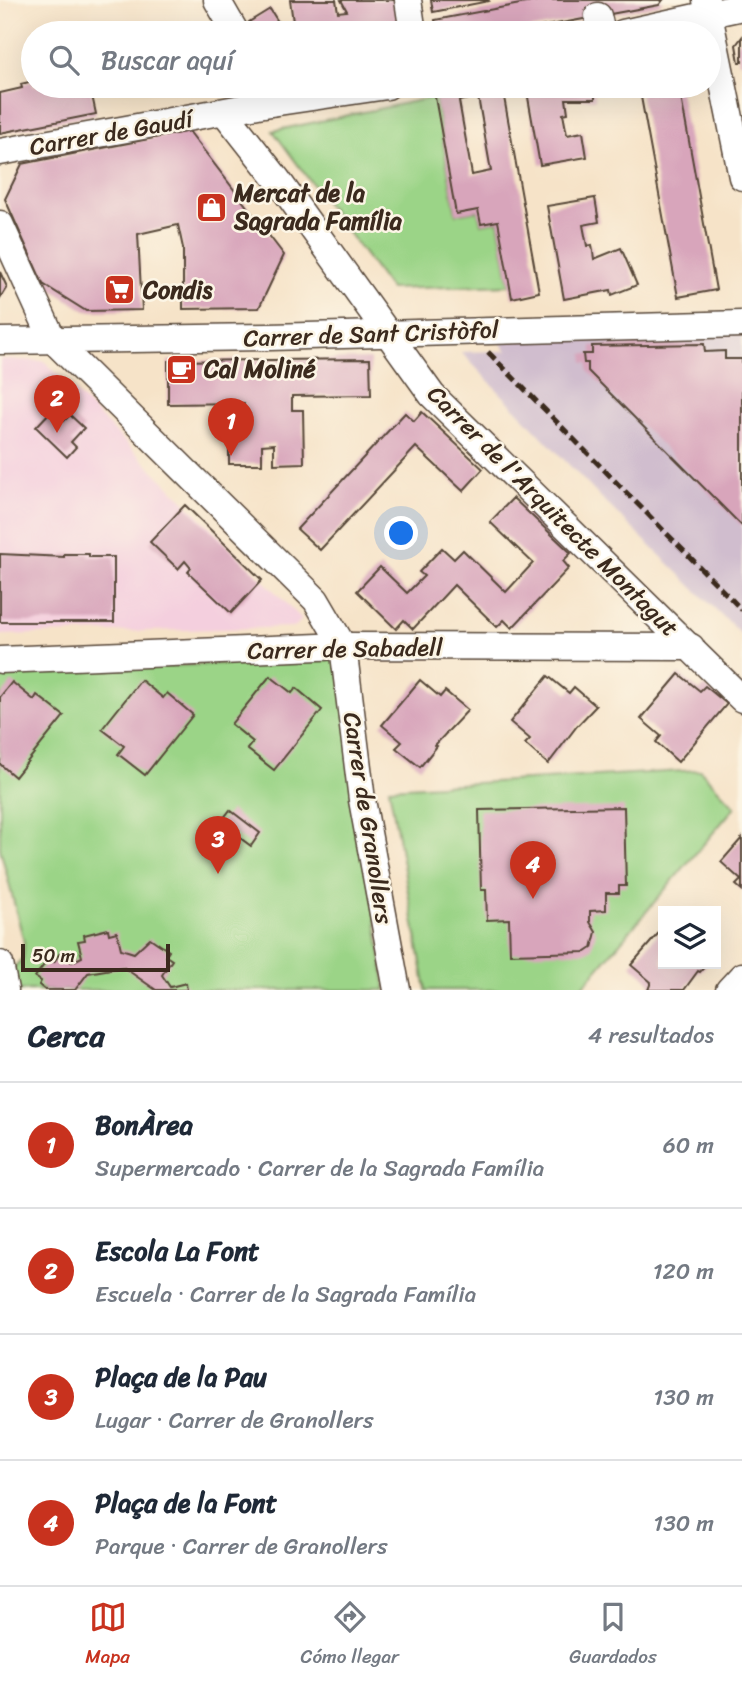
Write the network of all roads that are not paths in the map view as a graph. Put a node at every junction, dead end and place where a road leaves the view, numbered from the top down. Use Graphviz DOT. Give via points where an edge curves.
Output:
graph roads {
  1 [pos="217,0"];
  2 [pos="408,0"];
  3 [pos="707,7"];
  4 [pos="742,7"];
  5 [pos="229,21"];
  6 [pos="411,21"];
  7 [pos="662,21"];
  8 [pos="721,41"];
  9 [pos="731,65"];
  10 [pos="267,98"];
  11 [pos="225,113"];
  12 [pos="0,152"];
  13 [pos="742,177"];
  14 [pos="0,224"];
  15 [pos="742,324"];
  16 [pos="390,332"];
  17 [pos="53,340"];
  18 [pos="0,341"];
  19 [pos="343,646"];
  20 [pos="691,648"];
  21 [pos="0,660"];
  22 [pos="742,699"];
  23 [pos="0,964"];
  24 [pos="742,976"];
  25 [pos="5,990"];
  26 [pos="397,990"];
  27 [pos="729,990"];
  1 -- 5 [label="street"];
  2 -- 6 [label="street"];
  3 -- 4 [label="street"];
  3 -- 7 [label="street"];
  8 -- 9 [label="street"];
  9 -- 13 [label="street"];
  10 -- 11 [label="street, Carrer de Gaudí"];
  11 -- 12 [label="street, Carrer de Gaudí"];
  11 -- 16 [label="street, Carrer de l'Arquitecte Montagut"];
  14 -- 17 [label="street"];
  15 -- 16 [label="street, Carrer de Sant Cristòfol"];
  16 -- 17 [label="street, Carrer de Sant Cristòfol"];
  16 -- 20 [label="street, Carrer de l'Arquitecte Montagut" via="432,395"];
  17 -- 18 [label="street, Carrer de Sant Cristòfol"];
  17 -- 19 [label="street" via="316,600"];
  19 -- 20 [label="street, Carrer de Sabadell"];
  19 -- 21 [label="street, Carrer de Sabadell"];
  19 -- 26 [label="street, Carrer de Granollers" via="362,800"];
  20 -- 22 [label="street, Carrer de l'Arquitecte Montagut"];
  23 -- 25 [label="street"];
  24 -- 27 [label="street"];
}
